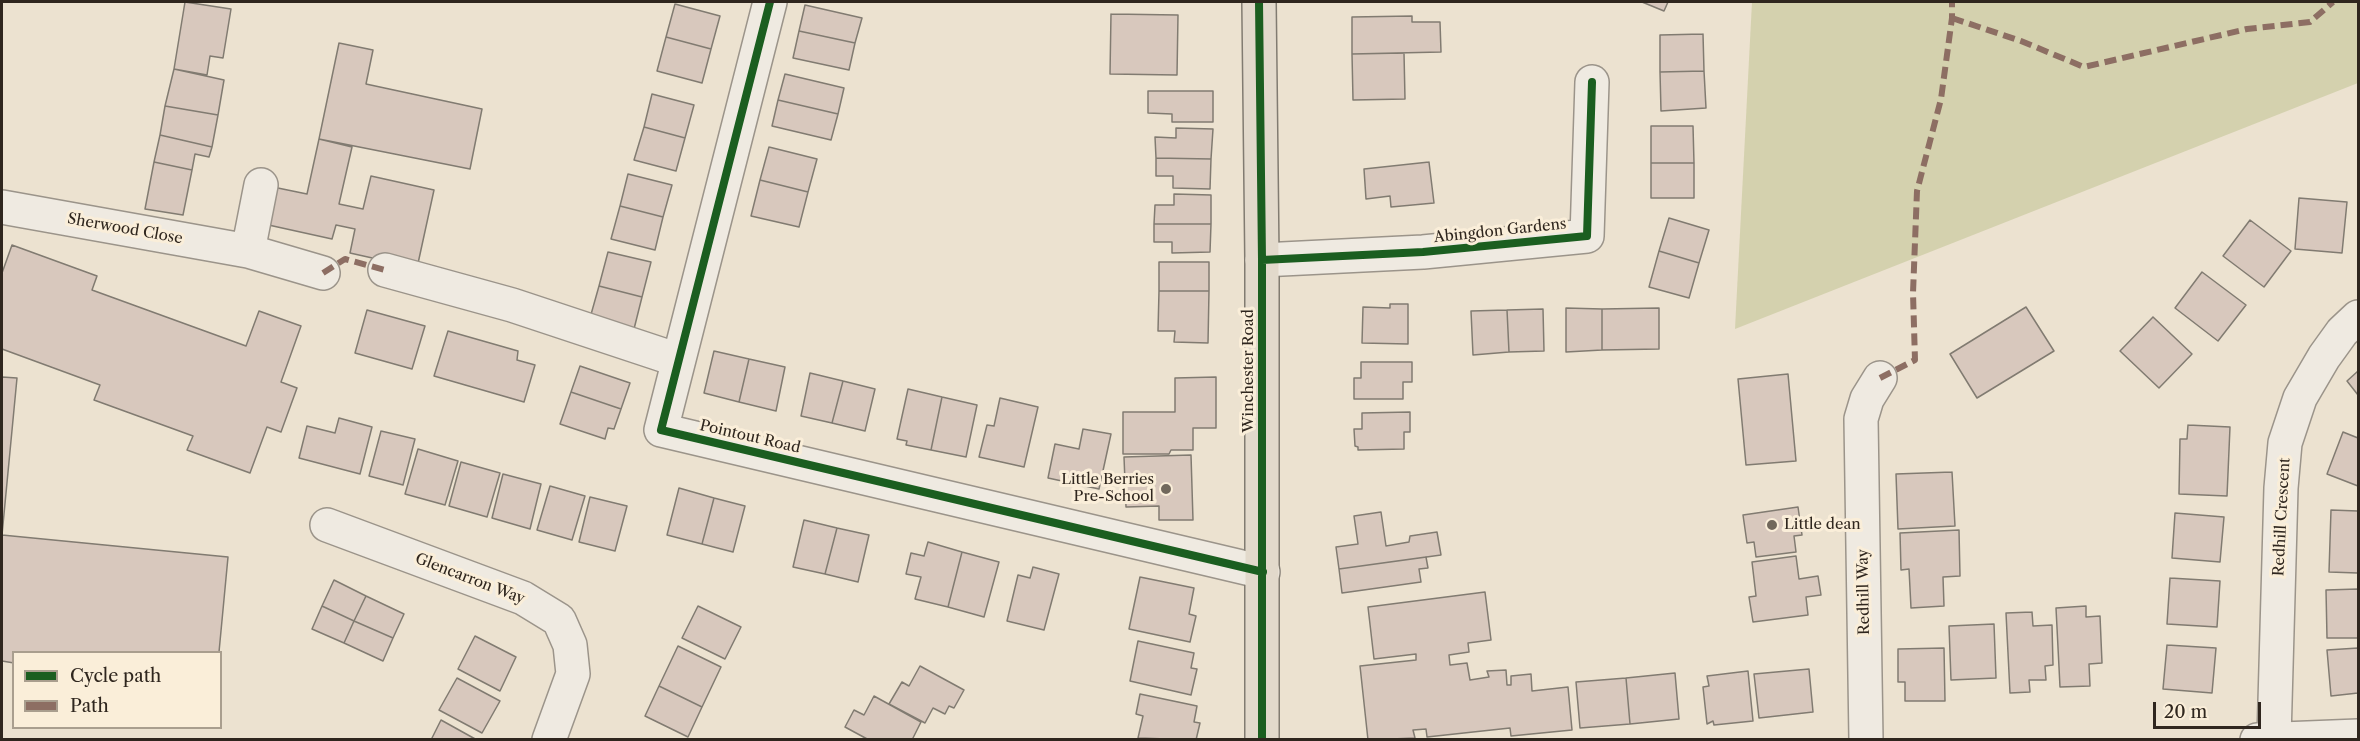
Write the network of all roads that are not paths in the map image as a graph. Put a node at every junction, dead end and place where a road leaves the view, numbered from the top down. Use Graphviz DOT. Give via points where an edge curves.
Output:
graph roads {
  1 [pos="770,2"];
  2 [pos="1259,2"];
  3 [pos="1592,82"];
  4 [pos="261,185"];
  5 [pos="2,207"];
  6 [pos="248,251"];
  7 [pos="1262,260"];
  8 [pos="385,270"];
  9 [pos="323,273"];
  10 [pos="2358,317"];
  11 [pos="678,360"];
  12 [pos="1880,378"];
  13 [pos="327,525"];
  14 [pos="1263,572"];
  15 [pos="2358,736"];
  16 [pos="2265,739"];
  17 [pos="549,740"];
  18 [pos="1262,740"];
  19 [pos="1866,740"];
  1 -- 11 [label="street, Pointout Road"];
  2 -- 7 [label="main road, Winchester Road"];
  3 -- 7 [label="street, Abingdon Gardens" via="1587,236 1423,252"];
  4 -- 6 [label="street"];
  5 -- 6 [label="street, Sherwood Close"];
  6 -- 9 [label="street, Sherwood Close"];
  7 -- 14 [label="main road, Winchester Road"];
  8 -- 11 [label="street" via="512,305"];
  10 -- 16 [label="street, Redhill Crescent" via="2324,357 2300,398 2285,443"];
  11 -- 14 [label="street, Pointout Road" via="661,430"];
  12 -- 19 [label="street, Redhill Way" via="1861,419"];
  13 -- 17 [label="street, Glencarron Way" via="523,598 559,620 570,645 573,674"];
  14 -- 18 [label="main road, Winchester Road"];
  15 -- 16 [label="street"];
}
